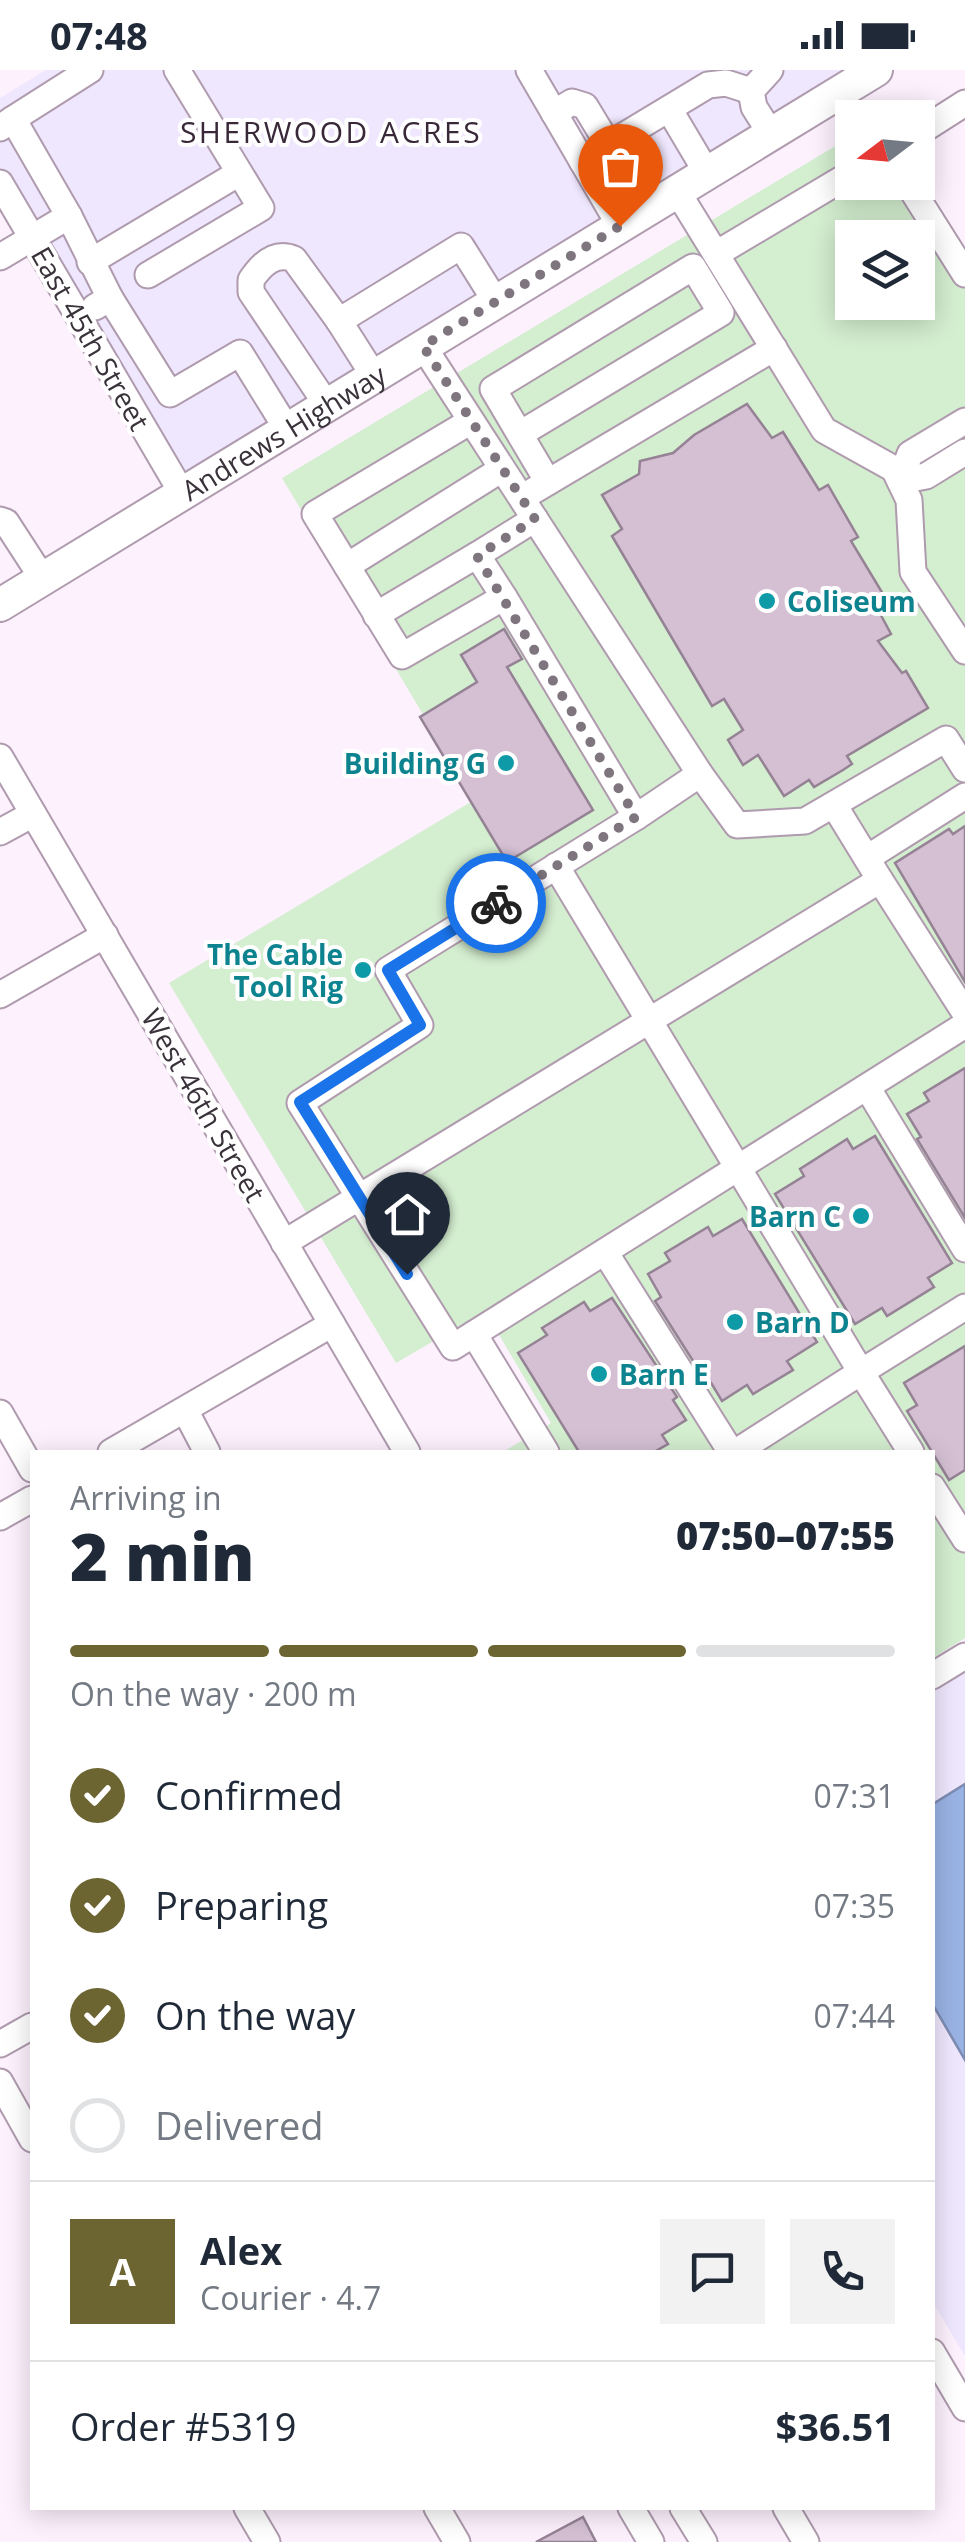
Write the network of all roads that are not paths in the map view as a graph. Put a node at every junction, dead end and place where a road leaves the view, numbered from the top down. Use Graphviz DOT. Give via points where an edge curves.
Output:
graph roads {
  1 [pos="90,70"];
  2 [pos="177,70"];
  3 [pos="530,70"];
  4 [pos="770,70"];
  5 [pos="856,75"];
  6 [pos="750,92"];
  7 [pos="965,104"];
  8 [pos="669,108"];
  9 [pos="554,113"];
  10 [pos="6,123"];
  11 [pos="935,123"];
  12 [pos="772,134"];
  13 [pos="608,144"];
  14 [pos="582,161"];
  15 [pos="238,173"];
  16 [pos="707,173"];
  17 [pos="835,182"];
  18 [pos="0,184"];
  19 [pos="677,191"];
  20 [pos="918,200"];
  21 [pos="69,216"];
  22 [pos="620,226"];
  23 [pos="33,238"];
  24 [pos="716,254"];
  25 [pos="0,257"];
  26 [pos="90,262"];
  27 [pos="965,274"];
  28 [pos="148,275"];
  29 [pos="110,298"];
  30 [pos="744,300"];
  31 [pos="496,302"];
  32 [pos="721,313"];
  33 [pos="78,317"];
  34 [pos="339,321"];
  35 [pos="423,346"];
  36 [pos="774,348"];
  37 [pos="374,376"];
  38 [pos="170,394"];
  39 [pos="326,405"];
  40 [pos="472,421"];
  41 [pos="965,421"];
  42 [pos="141,423"];
  43 [pos="286,430"];
  44 [pos="520,434"];
  45 [pos="965,452"];
  46 [pos="502,469"];
  47 [pos="900,481"];
  48 [pos="548,482"];
  49 [pos="182,493"];
  50 [pos="528,509"];
  51 [pos="0,520"];
  52 [pos="477,556"];
  53 [pos="347,566"];
  54 [pos="42,578"];
  55 [pos="504,597"];
  56 [pos="0,604"];
  57 [pos="376,615"];
  58 [pos="965,652"];
  59 [pos="2,765"];
  60 [pos="965,769"];
  61 [pos="700,774"];
  62 [pos="965,796"];
  63 [pos="834,804"];
  64 [pos="34,814"];
  65 [pos="636,817"];
  66 [pos="0,832"];
  67 [pos="556,866"];
  68 [pos="873,869"];
  69 [pos="105,935"];
  70 [pos="0,995"];
  71 [pos="965,1013"];
  72 [pos="650,1020"];
  73 [pos="965,1025"];
  74 [pos="867,1087"];
  75 [pos="740,1166"];
  76 [pos="360,1199"];
  77 [pos="284,1243"];
  78 [pos="965,1249"];
  79 [pos="605,1252"];
  80 [pos="965,1307"];
  81 [pos="332,1324"];
  82 [pos="474,1334"];
  83 [pos="861,1372"];
  84 [pos="185,1410"];
  85 [pos="0,1413"];
  86 [pos="115,1450"];
  87 [pos="206,1450"];
  88 [pos="405,1450"];
  89 [pos="545,1450"];
  90 [pos="732,1450"];
  91 [pos="736,1450"];
  92 [pos="910,1450"];
  93 [pos="30,1466"];
  94 [pos="935,1491"];
  95 [pos="30,1499"];
  96 [pos="0,1517"];
  97 [pos="965,1539"];
  98 [pos="965,1656"];
  99 [pos="935,1674"];
  100 [pos="30,2027"];
  101 [pos="0,2044"];
  102 [pos="0,2082"];
  103 [pos="30,2135"];
  104 [pos="935,2357"];
  105 [pos="965,2408"];
  106 [pos="248,2510"];
  107 [pos="438,2510"];
  108 [pos="632,2510"];
  109 [pos="684,2510"];
  110 [pos="787,2510"];
  111 [pos="267,2542"];
  112 [pos="457,2542"];
  113 [pos="651,2542"];
  114 [pos="704,2542"];
  115 [pos="806,2542"];
  1 -- 10 [label="street"];
  2 -- 15 [label="street"];
  3 -- 9 [label="street"];
  4 -- 6 [label="street"];
  5 -- 12 [label="main road, Andrews Highway"];
  6 -- 8 [label="street" via="726,83 708,86"];
  6 -- 12 [label="street"];
  7 -- 11 [label="street"];
  8 -- 13 [label="street"];
  8 -- 16 [label="street"];
  9 -- 13 [label="street" via="572,102 585,106"];
  9 -- 14 [label="street"];
  10 -- 21 [label="street"];
  12 -- 16 [label="main road, Andrews Highway"];
  13 -- 14 [label="street"];
  14 -- 22 [label="street"];
  15 -- 26 [label="street"];
  15 -- 28 [label="street" via="260,208"];
  16 -- 19 [label="main road, Andrews Highway"];
  17 -- 24 [label="street"];
  18 -- 23 [label="street, East 45th Street"];
  19 -- 22 [label="main road, Andrews Highway"];
  19 -- 24 [label="street"];
  20 -- 27 [label="street"];
  21 -- 23 [label="street"];
  21 -- 26 [label="street"];
  22 -- 31 [label="main road, Andrews Highway"];
  23 -- 25 [label="street"];
  23 -- 33 [label="street, East 45th Street"];
  24 -- 30 [label="street"];
  26 -- 29 [label="street"];
  29 -- 33 [label="street"];
  29 -- 38 [label="street"];
  30 -- 32 [label="street"];
  30 -- 36 [label="street"];
  31 -- 34 [label="street" via="461,246"];
  31 -- 35 [label="main road, Andrews Highway"];
  32 -- 44 [label="street"];
  32 -- 44 [label="street" via="693,267 493,389"];
  33 -- 42 [label="street, East 45th Street"];
  34 -- 37 [label="street"];
  34 -- 39 [label="street" via="294,259 272,259 251,280 251,292"];
  35 -- 37 [label="main road, Andrews Highway"];
  35 -- 40 [label="street"];
  36 -- 47 [label="street" via="824,430 894,469"];
  36 -- 48 [label="street"];
  37 -- 39 [label="main road, Andrews Highway"];
  38 -- 42 [label="street" via="174,402"];
  38 -- 43 [label="street" via="240,353"];
  39 -- 43 [label="main road, Andrews Highway"];
  40 -- 46 [label="street"];
  40 -- 53 [label="street" via="315,514"];
  41 -- 47 [label="street" via="910,454"];
  42 -- 49 [label="street, East 45th Street"];
  43 -- 49 [label="main road, Andrews Highway"];
  44 -- 48 [label="street"];
  45 -- 47 [label="street" via="926,476"];
  46 -- 50 [label="street"];
  46 -- 53 [label="street"];
  47 -- 58 [label="street" via="909,500 912,572"];
  48 -- 50 [label="street"];
  49 -- 54 [label="main road, Andrews Highway"];
  50 -- 52 [label="street"];
  50 -- 61 [label="street"];
  51 -- 54 [label="street"];
  52 -- 55 [label="street"];
  52 -- 57 [label="street"];
  53 -- 57 [label="street"];
  54 -- 56 [label="main road, Andrews Highway"];
  55 -- 57 [label="street" via="402,656"];
  55 -- 65 [label="street"];
  59 -- 64 [label="street, West 46th Street"];
  60 -- 63 [label="street" via="946,739"];
  61 -- 63 [label="street" via="737,825 805,821"];
  61 -- 65 [label="street"];
  62 -- 68 [label="street"];
  63 -- 68 [label="street"];
  64 -- 66 [label="street"];
  64 -- 69 [label="street, West 46th Street"];
  65 -- 67 [label="street"];
  67 -- 72 [label="street"];
  67 -- 76 [label="street" via="388,970 420,1025 300,1102"];
  68 -- 71 [label="street"];
  68 -- 72 [label="street"];
  69 -- 70 [label="street"];
  69 -- 77 [label="street, West 46th Street"];
  72 -- 75 [label="street"];
  72 -- 76 [label="street"];
  73 -- 74 [label="street"];
  74 -- 75 [label="street"];
  74 -- 78 [label="street"];
  75 -- 79 [label="street"];
  75 -- 83 [label="street"];
  76 -- 77 [label="street"];
  76 -- 82 [label="street" via="454,1347"];
  77 -- 81 [label="street, West 46th Street"];
  79 -- 82 [label="street"];
  79 -- 90 [label="street"];
  80 -- 83 [label="street"];
  81 -- 84 [label="street"];
  81 -- 88 [label="street, West 46th Street"];
  82 -- 89 [label="street"];
  83 -- 91 [label="street"];
  83 -- 92 [label="street"];
  84 -- 86 [label="street"];
  84 -- 87 [label="street"];
  85 -- 93 [label="street"];
  94 -- 97 [label="street"];
  95 -- 96 [label="street"];
  98 -- 99 [label="street"];
  100 -- 101 [label="street"];
  102 -- 103 [label="street"];
  104 -- 105 [label="street"];
  106 -- 111 [label="street"];
  107 -- 112 [label="street"];
  108 -- 113 [label="street"];
  109 -- 114 [label="street"];
  110 -- 115 [label="street"];
}
